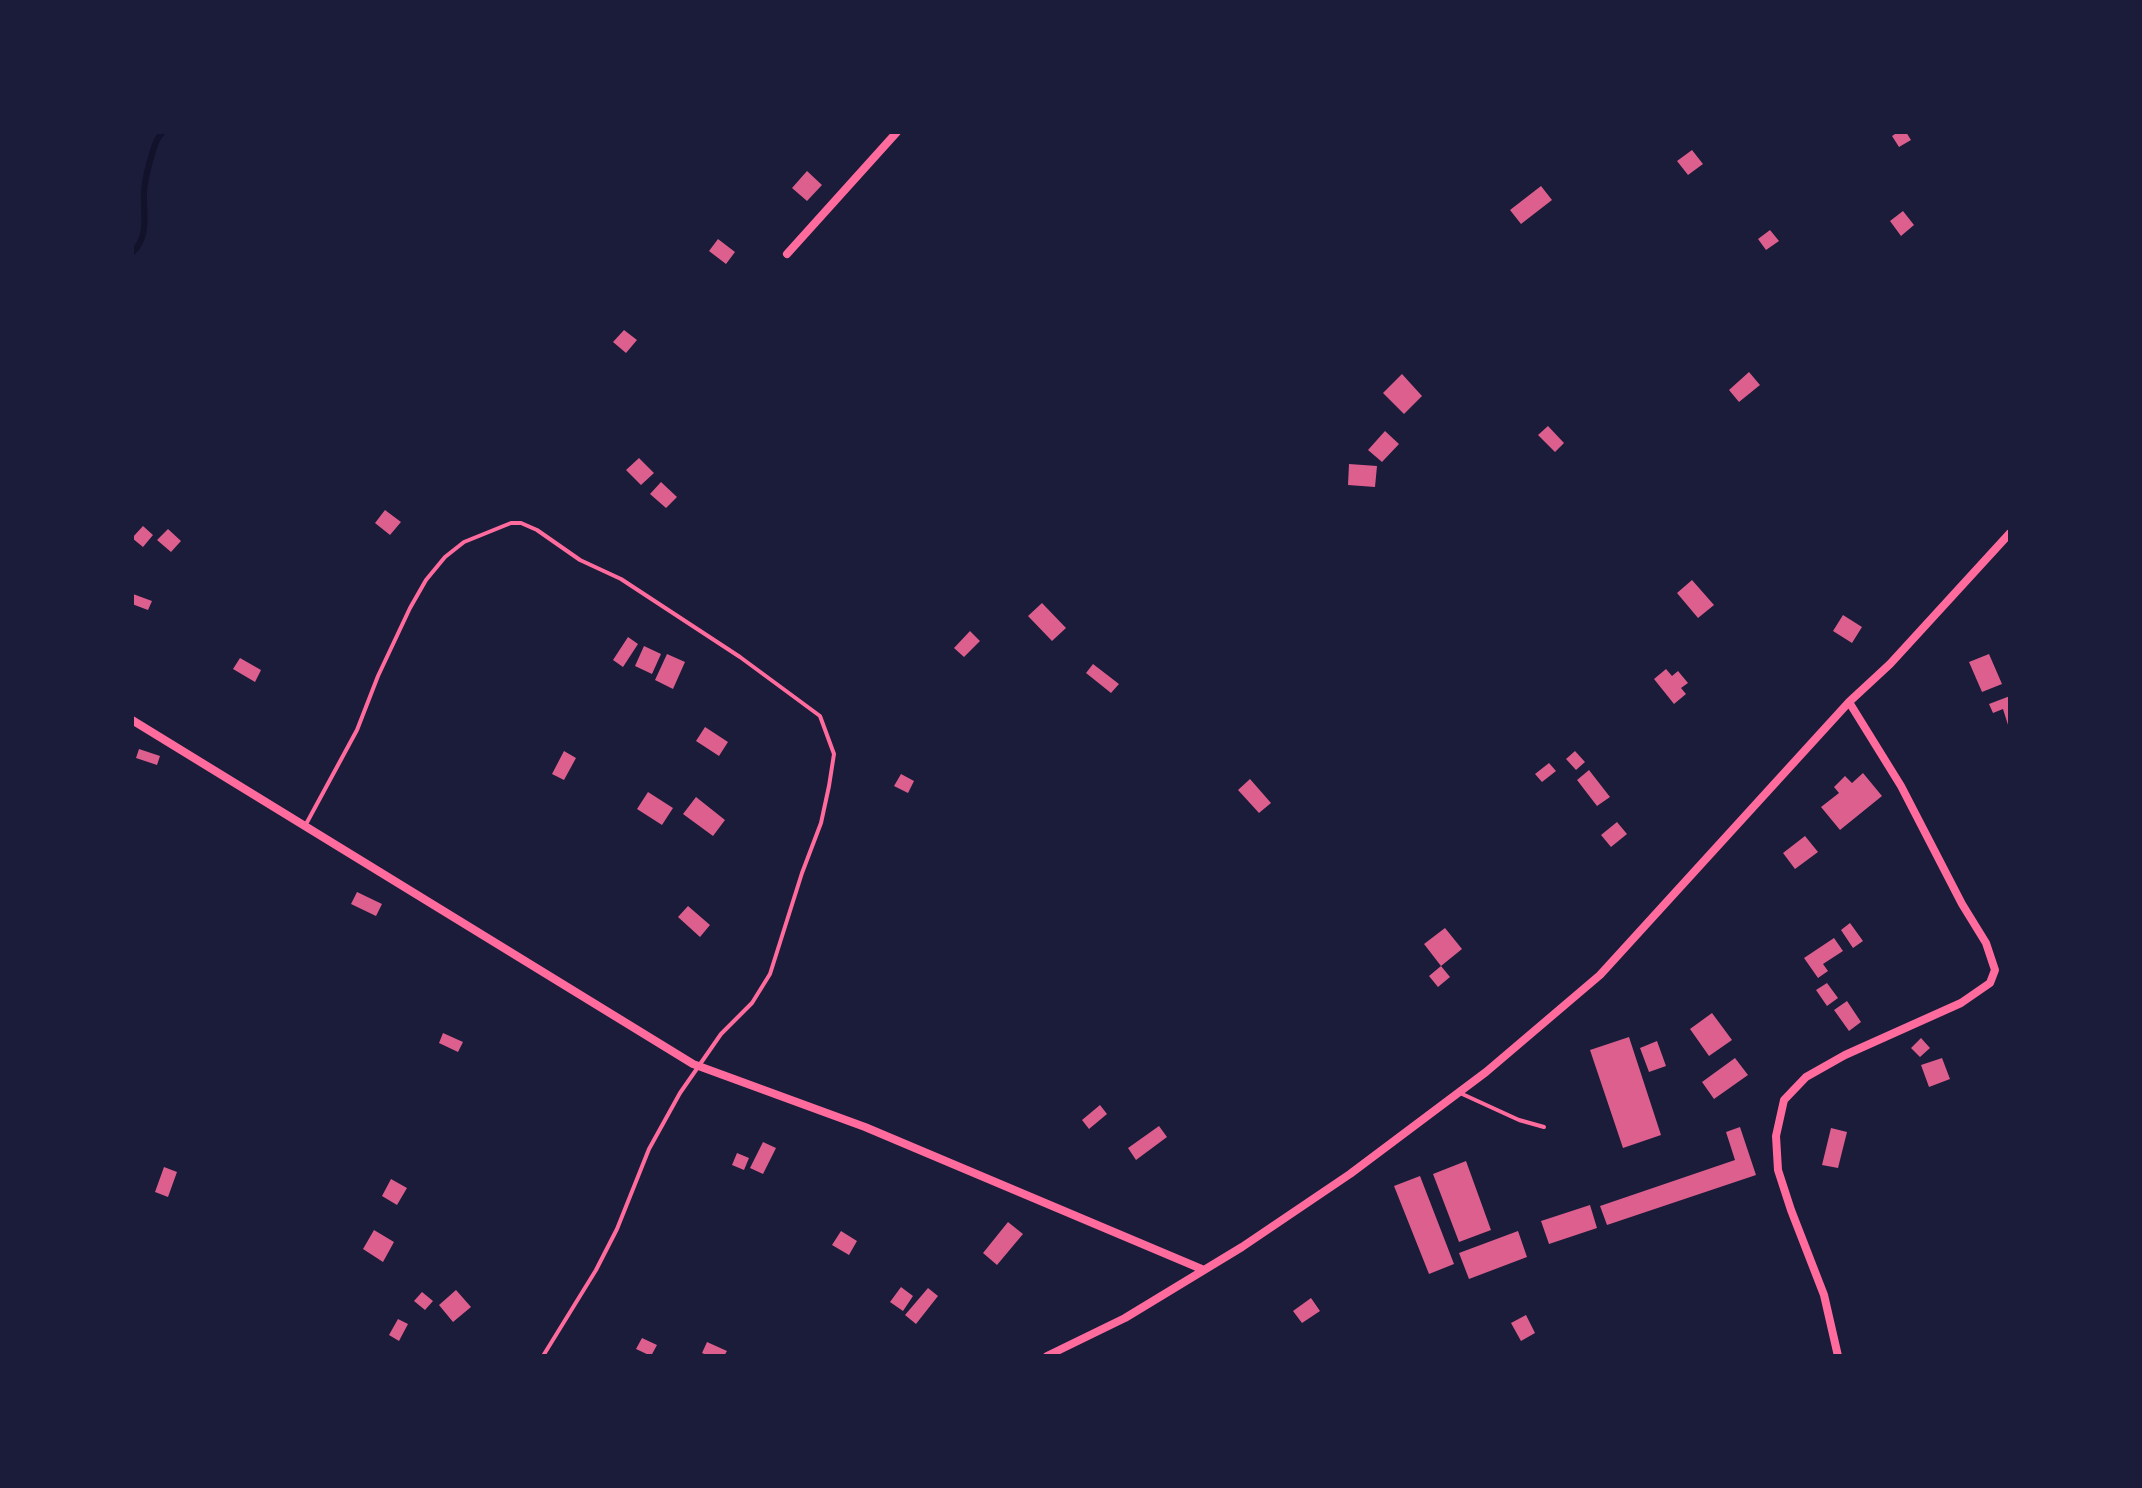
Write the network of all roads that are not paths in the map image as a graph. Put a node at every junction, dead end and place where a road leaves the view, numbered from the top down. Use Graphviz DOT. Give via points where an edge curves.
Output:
graph roads {
  1 [pos="897,132"];
  2 [pos="787,254"];
  3 [pos="2010,533"];
  4 [pos="1849,702"];
  5 [pos="132,720"];
  6 [pos="305,826"];
  7 [pos="698,1066"];
  8 [pos="1457,1092"];
  9 [pos="1544,1127"];
  10 [pos="1204,1270"];
  11 [pos="543,1356"];
  12 [pos="1047,1356"];
  13 [pos="1838,1356"];
  1 -- 2 [label="street"];
  3 -- 4 [label="street"];
  4 -- 8 [label="street" via="1600,975"];
  4 -- 13 [label="street" via="1901,786 1986,943 1995,970 1990,983 1961,1003 1845,1055 1806,1077 1784,1100 1776,1136 1778,1170 1824,1295"];
  5 -- 6 [label="street"];
  6 -- 7 [label="street"];
  6 -- 7 [label="lane" via="357,730 410,608 426,580 464,542 521,523 621,579 820,716 834,754 821,823 770,974"];
  7 -- 10 [label="street" via="865,1127"];
  7 -- 11 [label="lane" via="649,1149 596,1270"];
  8 -- 9 [label="lane"];
  8 -- 10 [label="street" via="1350,1174"];
  10 -- 12 [label="street" via="1125,1318"];
}
